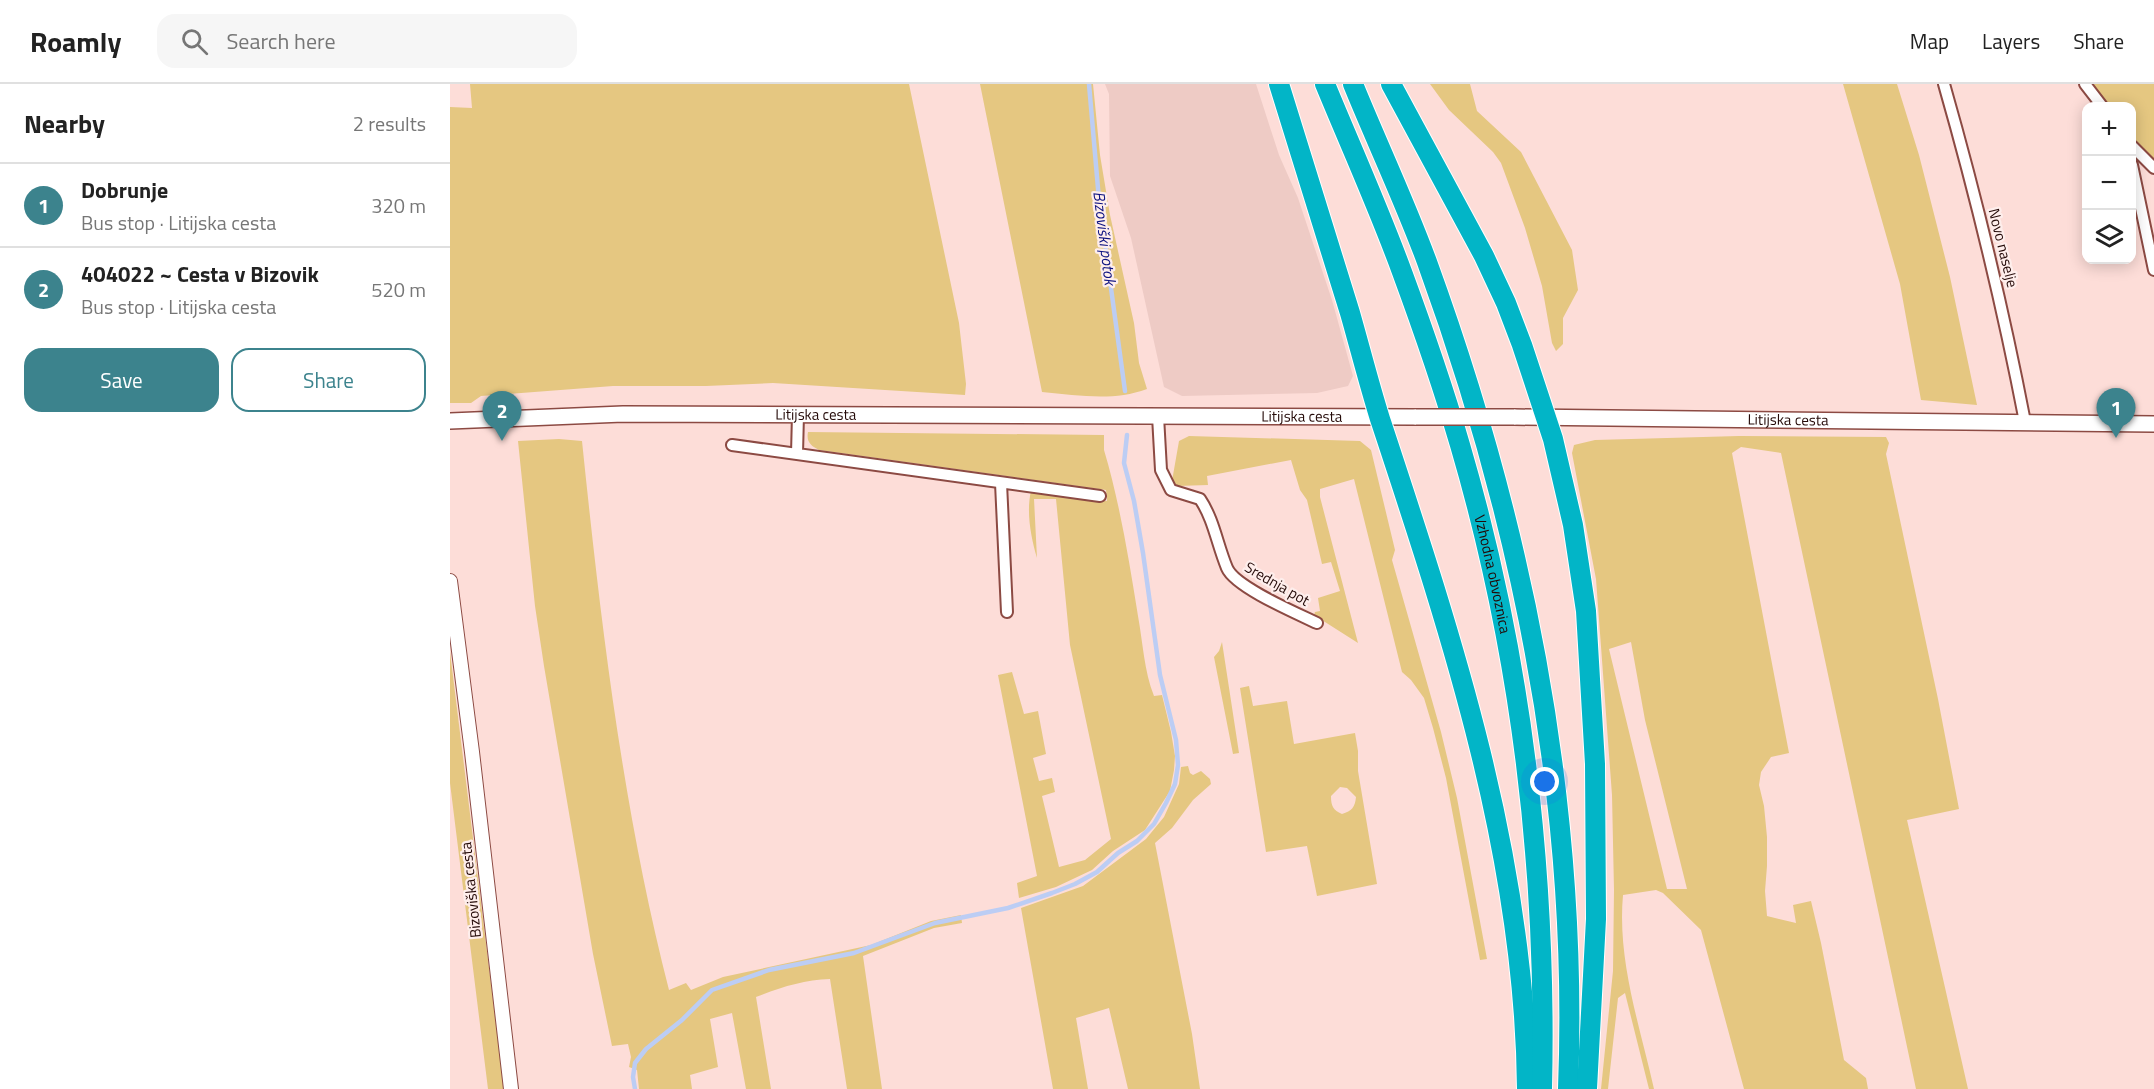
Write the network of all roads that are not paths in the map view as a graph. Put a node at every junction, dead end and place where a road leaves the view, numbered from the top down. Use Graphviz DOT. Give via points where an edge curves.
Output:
graph roads {
  1 [pos="1279,84"];
  2 [pos="1325,84"];
  3 [pos="1353,84"];
  4 [pos="1390,84"];
  5 [pos="1944,84"];
  6 [pos="2085,84"];
  7 [pos="2099,102"];
  8 [pos="2136,150"];
  9 [pos="2154,168"];
  10 [pos="2136,184"];
  11 [pos="2154,270"];
  12 [pos="798,414"];
  13 [pos="1158,416"];
  14 [pos="1379,417"];
  15 [pos="1546,417"];
  16 [pos="450,421"];
  17 [pos="2025,422"];
  18 [pos="2154,424"];
  19 [pos="732,445"];
  20 [pos="797,454"];
  21 [pos="1001,483"];
  22 [pos="1100,496"];
  23 [pos="450,581"];
  24 [pos="1007,612"];
  25 [pos="1317,623"];
  26 [pos="511,1089"];
  27 [pos="1527,1089"];
  28 [pos="1542,1089"];
  29 [pos="1568,1089"];
  30 [pos="1587,1089"];
  1 -- 14 [label="highway"];
  2 -- 28 [label="highway, Vzhodna obvoznica" via="1402,271 1439,378 1493,577 1519,714 1536,862 1543,1011"];
  3 -- 29 [label="highway, Vzhodna obvoznica" via="1426,261 1470,390 1492,462 1525,601 1543,696 1561,846 1568,974"];
  4 -- 15 [label="highway" via="1484,256 1522,345"];
  5 -- 17 [label="street, Novo naselje" via="2007,325"];
  6 -- 7 [label="street"];
  8 -- 9 [label="street"];
  10 -- 11 [label="street"];
  12 -- 13 [label="main road, Litijska cesta"];
  12 -- 16 [label="main road, Litijska cesta" via="623,414"];
  12 -- 20 [label="street"];
  13 -- 14 [label="main road, Litijska cesta"];
  13 -- 25 [label="street, Srednja pot" via="1161,470 1171,490 1200,499 1209,513 1228,570 1240,583"];
  14 -- 15 [label="main road, Litijska cesta, bridge"];
  14 -- 27 [label="highway" via="1413,516 1491,793 1506,865 1521,975"];
  15 -- 17 [label="main road, Litijska cesta"];
  15 -- 30 [label="highway" via="1581,570 1592,687 1596,919"];
  17 -- 18 [label="main road, Litijska cesta"];
  19 -- 20 [label="street"];
  20 -- 21 [label="street"];
  21 -- 22 [label="street"];
  21 -- 24 [label="street"];
  23 -- 26 [label="street, Bizoviška cesta"];
}
